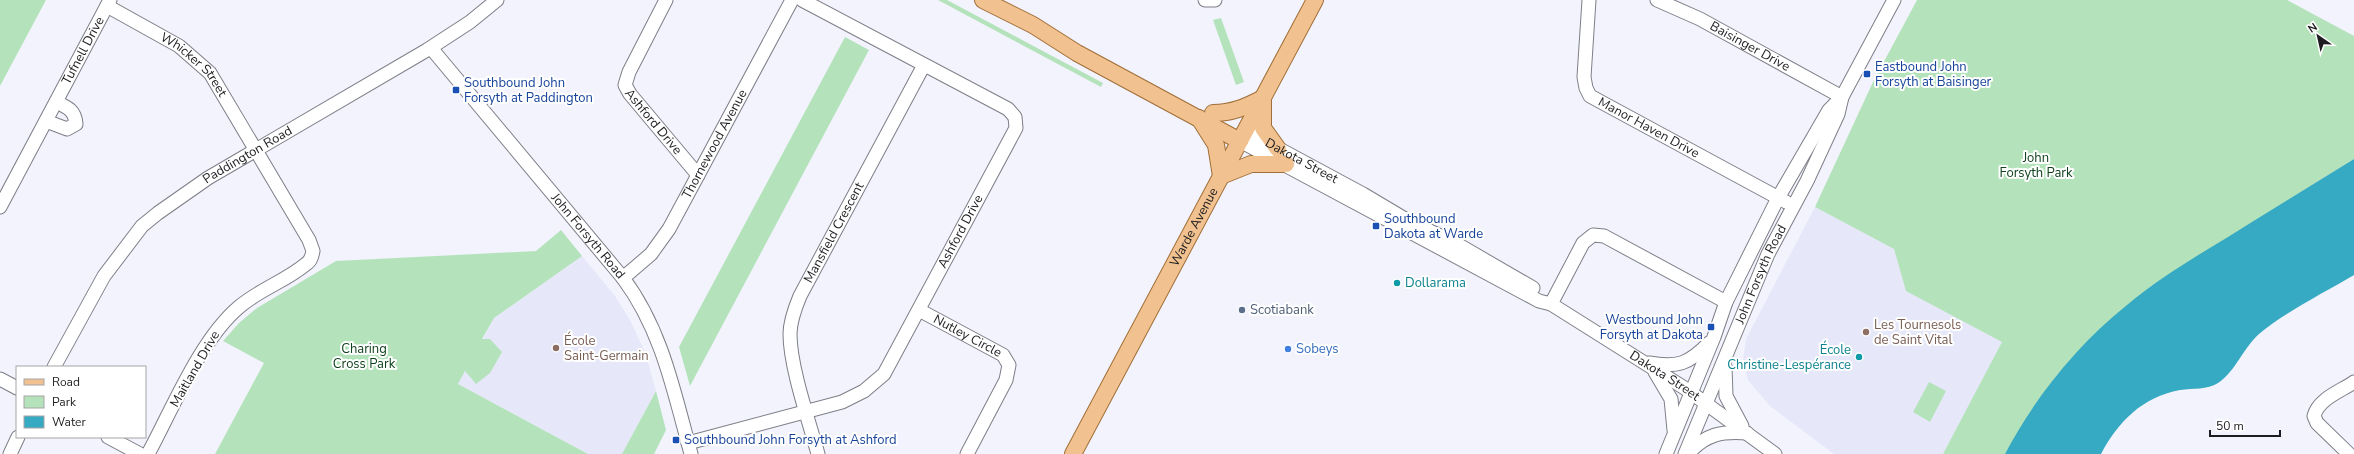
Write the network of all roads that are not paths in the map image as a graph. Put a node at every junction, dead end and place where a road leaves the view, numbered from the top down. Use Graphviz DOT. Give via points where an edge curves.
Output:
graph roads {
  1 [pos="497,0"];
  2 [pos="666,0"];
  3 [pos="792,0"];
  4 [pos="802,0"];
  5 [pos="983,0"];
  6 [pos="1205,0"];
  7 [pos="1215,0"];
  8 [pos="1315,0"];
  9 [pos="1589,0"];
  10 [pos="1657,0"];
  11 [pos="1894,0"];
  12 [pos="108,3"];
  13 [pos="431,48"];
  14 [pos="924,65"];
  15 [pos="1842,97"];
  16 [pos="1263,98"];
  17 [pos="56,102"];
  18 [pos="1206,115"];
  19 [pos="46,120"];
  20 [pos="1243,136"];
  21 [pos="1278,149"];
  22 [pos="257,150"];
  23 [pos="1286,164"];
  24 [pos="698,175"];
  25 [pos="1221,176"];
  26 [pos="1778,198"];
  27 [pos="1794,206"];
  28 [pos="0,207"];
  29 [pos="623,278"];
  30 [pos="1726,302"];
  31 [pos="1551,304"];
  32 [pos="919,310"];
  33 [pos="1714,337"];
  34 [pos="1725,357"];
  35 [pos="1645,363"];
  36 [pos="55,366"];
  37 [pos="0,379"];
  38 [pos="2354,382"];
  39 [pos="16,387"];
  40 [pos="1691,393"];
  41 [pos="1706,403"];
  42 [pos="807,412"];
  43 [pos="1747,433"];
  44 [pos="1674,434"];
  45 [pos="18,438"];
  46 [pos="110,438"];
  47 [pos="689,449"];
  48 [pos="10,454"];
  49 [pos="140,454"];
  50 [pos="148,454"];
  51 [pos="818,454"];
  52 [pos="967,454"];
  53 [pos="1073,454"];
  54 [pos="1666,454"];
  55 [pos="1686,454"];
  56 [pos="1775,454"];
  57 [pos="2349,454"];
  1 -- 13 [label="street, Paddington Road"];
  2 -- 24 [label="street, Ashford Drive" via="629,72 625,85"];
  3 -- 24 [label="street, Thornewood Avenue"];
  4 -- 14 [label="street, Ashford Drive"];
  5 -- 18 [label="main road, Dakota Street" via="1044,32 1131,69"];
  6 -- 7 [label="street"];
  8 -- 16 [label="main road, Warde Avenue"];
  9 -- 26 [label="street, Manor Haven Drive" via="1584,78 1590,96"];
  10 -- 15 [label="street, Baisinger Drive" via="1700,19"];
  11 -- 15 [label="street, John Forsyth Road"];
  12 -- 17 [label="street, Tufnell Drive"];
  12 -- 22 [label="street, Whicker Street" via="180,46 204,66 219,85"];
  13 -- 22 [label="street, Paddington Road"];
  13 -- 29 [label="street, John Forsyth Road"];
  14 -- 32 [label="street, Ashford Drive" via="1008,109 1017,122 1014,134"];
  14 -- 42 [label="street, Mansfield Crescent" via="796,304 791,326 791,348"];
  15 -- 26 [label="street, John Forsyth Road" via="1829,110"];
  15 -- 27 [label="street, John Forsyth Road" via="1838,114"];
  16 -- 18 [label="main road" via="1240,109"];
  16 -- 20 [label="main road, Warde Avenue"];
  16 -- 21 [label="main road" via="1263,128"];
  17 -- 19 [label="street, Tufnell Drive"];
  17 -- 19 [label="street" via="71,109 76,117 76,124 67,129"];
  18 -- 20 [label="main road, Dakota Street"];
  18 -- 25 [label="main road" via="1216,145"];
  19 -- 28 [label="street, Tufnell Drive"];
  20 -- 21 [label="street, Dakota Street"];
  20 -- 23 [label="street, Dakota Street"];
  20 -- 25 [label="main road, Warde Avenue"];
  21 -- 31 [label="street, Dakota Street" via="1515,277 1542,293"];
  22 -- 36 [label="street, Paddington Road" via="182,194 142,226 104,276"];
  22 -- 50 [label="street, Maitland Drive" via="309,240 312,256 306,264 246,302 218,329"];
  23 -- 25 [label="main road" via="1251,164"];
  23 -- 31 [label="street, Dakota Street" via="1539,301"];
  24 -- 29 [label="street, Thornewood Avenue" via="660,243"];
  25 -- 53 [label="main road, Warde Avenue"];
  26 -- 27 [label="street, Manor Haven Drive"];
  26 -- 30 [label="street, John Forsyth Road"];
  27 -- 34 [label="street, John Forsyth Road" via="1768,254"];
  29 -- 47 [label="street, John Forsyth Road" via="646,311 660,345"];
  30 -- 31 [label="street, John Forsyth Road" via="1604,236 1593,235 1583,243"];
  30 -- 33 [label="street, John Forsyth Road"];
  31 -- 35 [label="street, Dakota Street"];
  32 -- 42 [label="street, Ashford Drive" via="888,368 871,386 842,402"];
  32 -- 52 [label="street, Nutley Circle" via="1002,355 1009,364 1006,380"];
  33 -- 35 [label="street" via="1698,355 1688,361 1666,365"];
  33 -- 40 [label="street, John Forsyth Road"];
  34 -- 41 [label="street, John Forsyth Road"];
  34 -- 43 [label="street" via="1726,396"];
  35 -- 40 [label="street, Dakota Street"];
  35 -- 44 [label="street" via="1671,398"];
  37 -- 39 [label="street"];
  38 -- 57 [label="street" via="2323,401 2317,407 2314,416 2317,423"];
  40 -- 41 [label="street, Dakota Street"];
  40 -- 44 [label="street, John Forsyth Road"];
  41 -- 43 [label="street, Dakota Street"];
  41 -- 55 [label="street, John Forsyth Road"];
  42 -- 47 [label="street, Ashford Drive"];
  42 -- 51 [label="street"];
  43 -- 55 [label="street" via="1722,432 1711,435"];
  43 -- 56 [label="street, Dakota Street"];
  44 -- 54 [label="street, John Forsyth Road"];
  45 -- 48 [label="street"];
  46 -- 49 [label="street"];
}
